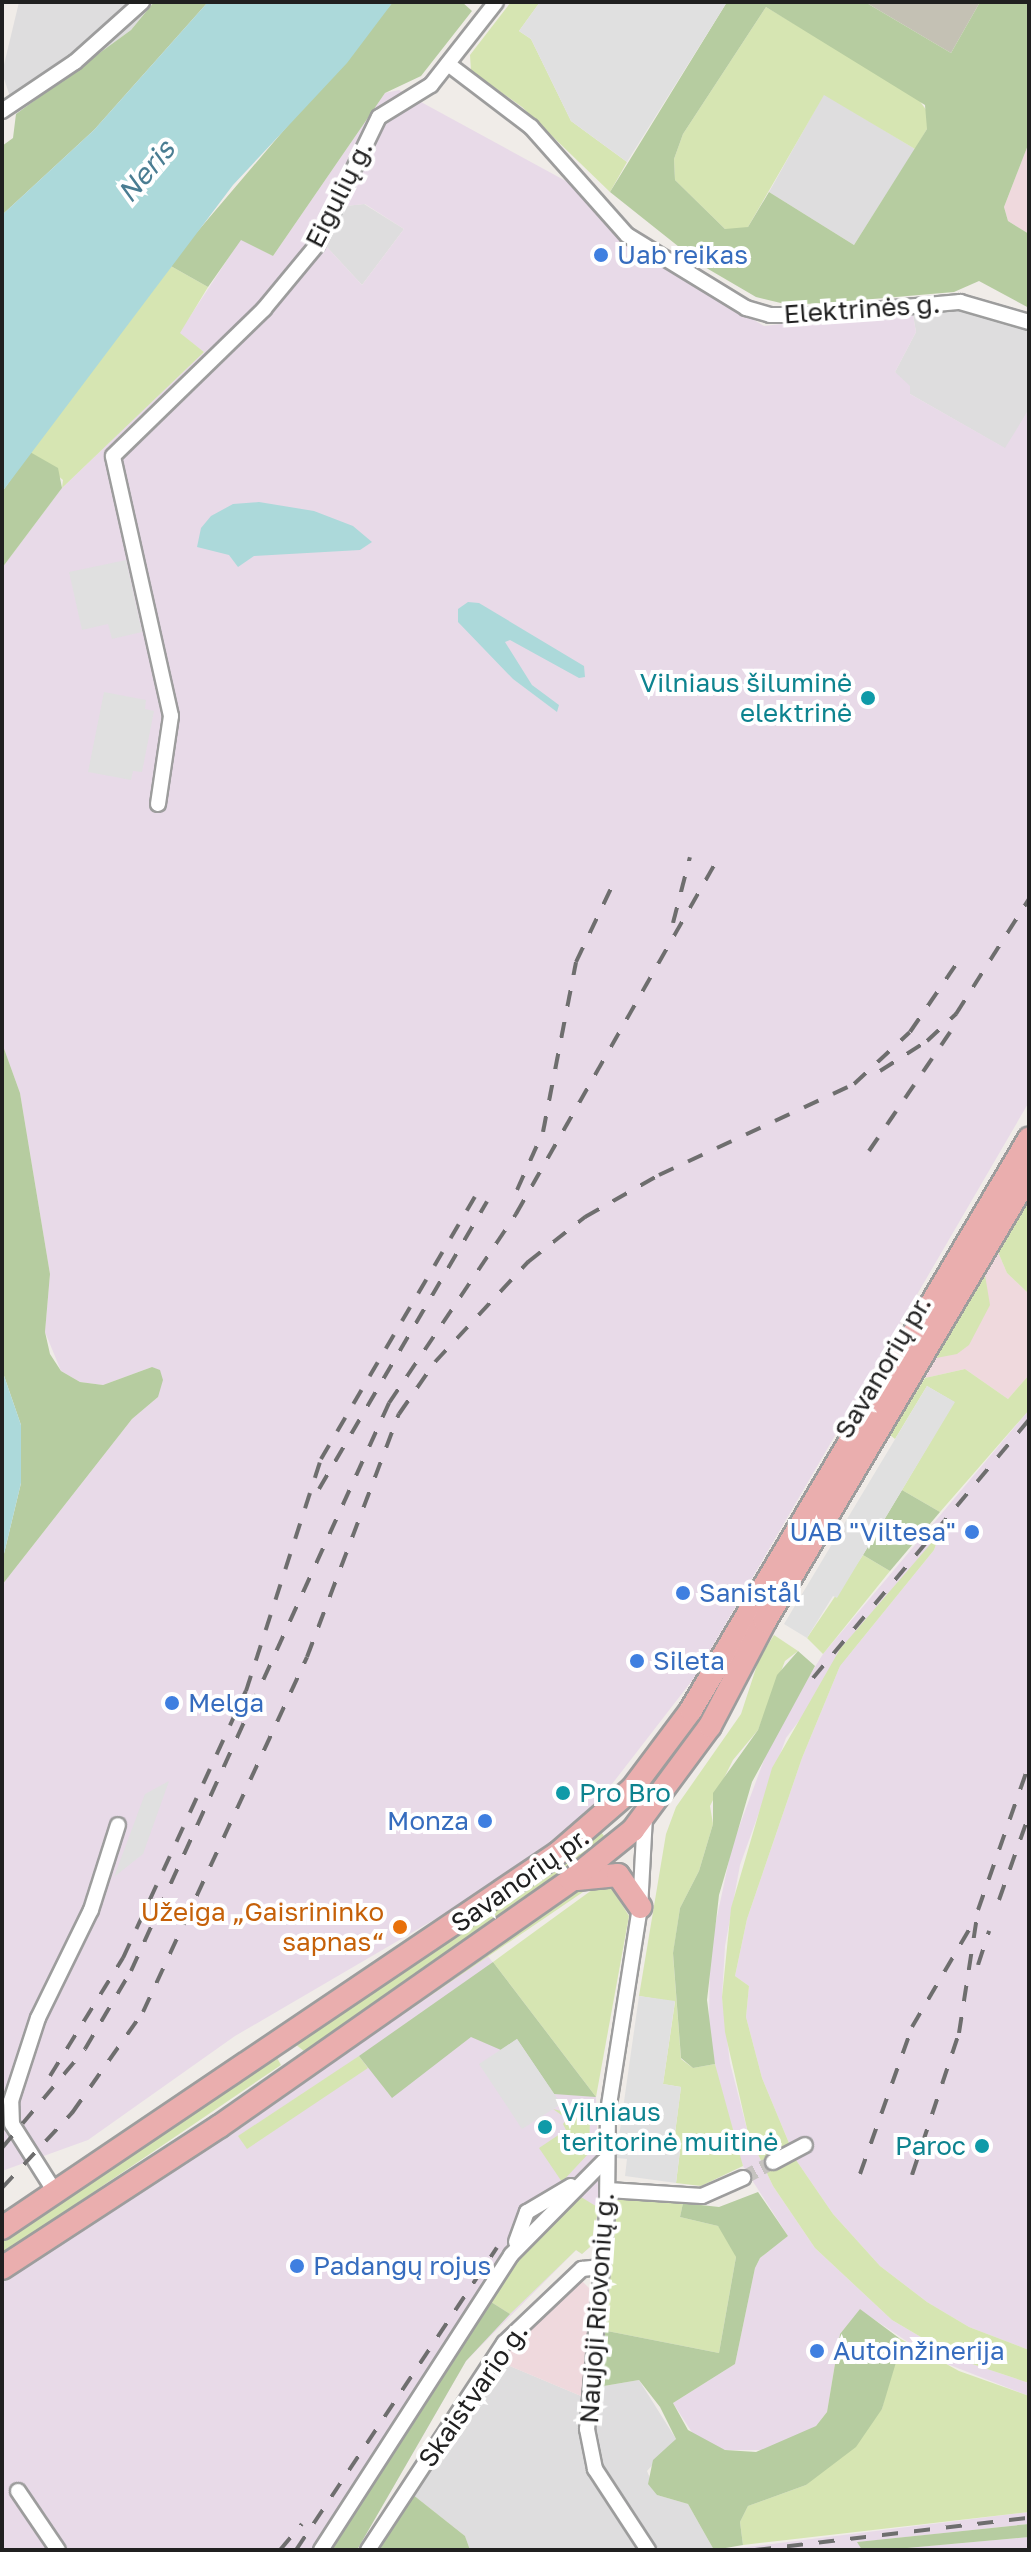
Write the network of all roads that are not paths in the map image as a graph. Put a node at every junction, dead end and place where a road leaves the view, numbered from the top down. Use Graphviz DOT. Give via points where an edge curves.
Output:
graph roads {
  1 [pos="142,2"];
  2 [pos="496,2"];
  3 [pos="448,64"];
  4 [pos="2,111"];
  5 [pos="1029,322"];
  6 [pos="158,804"];
  7 [pos="1029,1139"];
  8 [pos="1029,1175"];
  9 [pos="632,1789"];
  10 [pos="645,1816"];
  11 [pos="118,1825"];
  12 [pos="571,1880"];
  13 [pos="640,1907"];
  14 [pos="285,2037"];
  15 [pos="307,2061"];
  16 [pos="805,2145"];
  17 [pos="604,2161"];
  18 [pos="773,2162"];
  19 [pos="743,2178"];
  20 [pos="608,2190"];
  21 [pos="55,2192"];
  22 [pos="2,2228"];
  23 [pos="601,2267"];
  24 [pos="2,2268"];
  25 [pos="18,2491"];
  26 [pos="647,2548"];
  27 [pos="58,2550"];
  28 [pos="321,2550"];
  29 [pos="368,2550"];
  1 -- 4 [label="street" via="75,62"];
  2 -- 3 [label="street, Eigulių g."];
  3 -- 5 [label="street, Elektrinės g." via="531,127 627,235 746,308 770,315 816,315 960,302"];
  3 -- 6 [label="street, Eigulių g." via="431,85 379,117 317,245 264,309 113,456 171,716"];
  7 -- 9 [label="highway, Savanorių pr." via="699,1697"];
  8 -- 10 [label="highway, Savanorių pr." via="765,1621 710,1726"];
  9 -- 10 [label="highway"];
  9 -- 14 [label="highway, Savanorių pr." via="558,1853"];
  10 -- 12 [label="highway, Savanorių pr."];
  10 -- 13 [label="street, Naujoji Riovonių g."];
  11 -- 21 [label="street" via="91,1910 38,2018 11,2101 12,2124"];
  12 -- 13 [label="highway" via="618,1875"];
  12 -- 15 [label="highway, Savanorių pr."];
  13 -- 17 [label="street, Naujoji Riovonių g."];
  14 -- 15 [label="highway" via="287,2057"];
  14 -- 21 [label="highway, Savanorių pr."];
  15 -- 24 [label="highway, Savanorių pr." via="220,2126"];
  16 -- 18 [label="street"];
  17 -- 20 [label="street, Naujoji Riovonių g."];
  17 -- 28 [label="street" via="579,2183 527,2212 511,2255"];
  19 -- 20 [label="street" via="702,2196"];
  20 -- 23 [label="street, Naujoji Riovonių g."];
  21 -- 22 [label="highway, Savanorių pr."];
  23 -- 26 [label="street, Naujoji Riovonių g." via="588,2398 589,2449 606,2491"];
  23 -- 29 [label="street, Skaistvario g." via="582,2269 504,2343"];
  25 -- 27 [label="street"];
}
